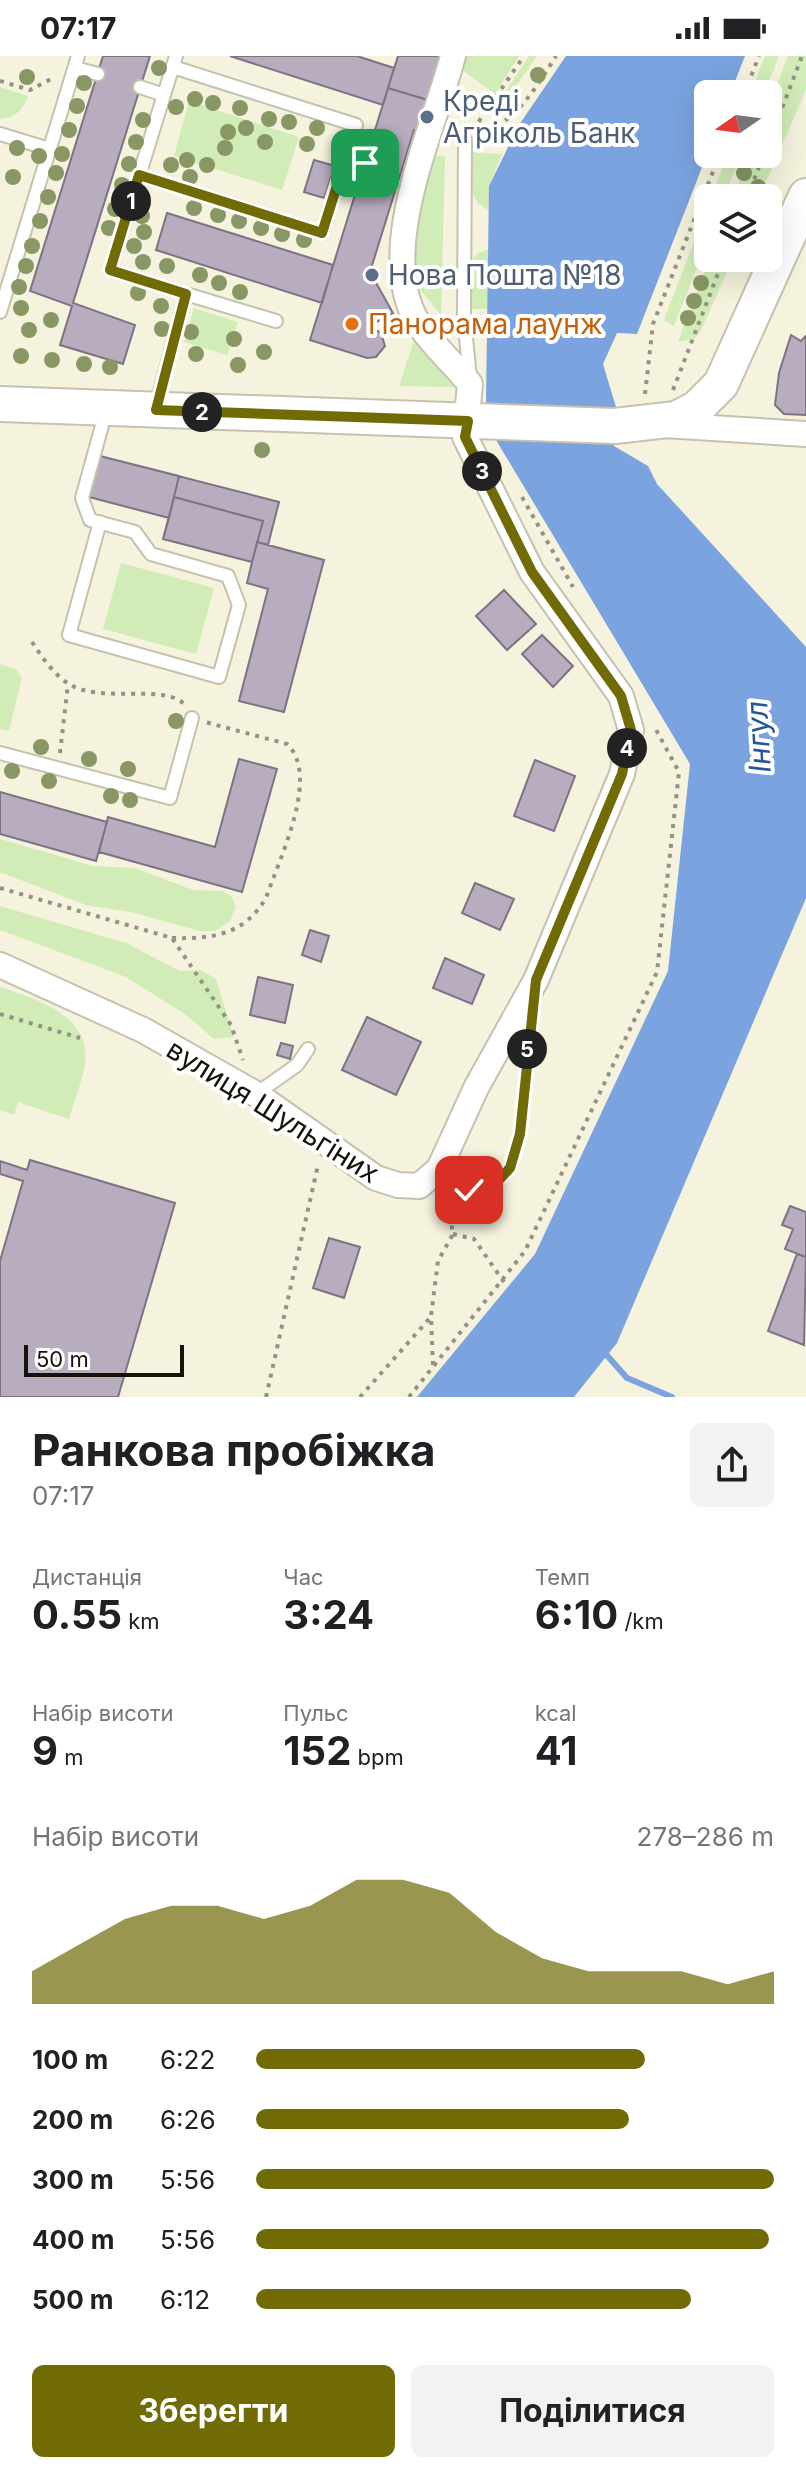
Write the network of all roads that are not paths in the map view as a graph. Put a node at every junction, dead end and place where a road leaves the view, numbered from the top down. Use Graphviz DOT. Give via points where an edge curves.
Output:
graph roads {
  1 [pos="453,56"];
  2 [pos="174,61"];
  3 [pos="76,62"];
  4 [pos="98,74"];
  5 [pos="140,87"];
  6 [pos="164,95"];
  7 [pos="0,134"];
  8 [pos="465,140"];
  9 [pos="49,149"];
  10 [pos="346,157"];
  11 [pos="365,163"];
  12 [pos="139,175"];
  13 [pos="806,196"];
  14 [pos="186,294"];
  15 [pos="0,312"];
  16 [pos="276,321"];
  17 [pos="470,384"];
  18 [pos="0,404"];
  19 [pos="107,408"];
  20 [pos="156,410"];
  21 [pos="649,413"];
  22 [pos="478,421"];
  23 [pos="806,434"];
  24 [pos="100,522"];
  25 [pos="192,718"];
  26 [pos="0,753"];
  27 [pos="0,965"];
  28 [pos="308,1049"];
  29 [pos="256,1094"];
  1 -- 17 [label="street" via="407,176 402,253 417,322"];
  2 -- 6 [label="lane"];
  2 -- 10 [label="lane" via="356,125"];
  3 -- 4 [label="lane"];
  3 -- 9 [label="lane"];
  5 -- 6 [label="lane"];
  6 -- 12 [label="lane"];
  7 -- 9 [label="lane"];
  8 -- 17 [label="lane" via="464,311"];
  9 -- 15 [label="lane"];
  10 -- 11 [label="lane"];
  10 -- 12 [label="lane" via="322,233"];
  12 -- 14 [label="lane" via="110,270"];
  13 -- 21 [label="main road" via="721,384 697,408 676,419"];
  14 -- 16 [label="lane"];
  14 -- 20 [label="lane"];
  17 -- 22 [label="street"];
  18 -- 19 [label="main road"];
  19 -- 20 [label="main road"];
  19 -- 24 [label="lane" via="82,498 90,520"];
  20 -- 22 [label="main road"];
  21 -- 22 [label="main road" via="615,426"];
  21 -- 23 [label="street"];
  22 -- 29 [label="street, вулиця Шульгіних" via="465,437 532,572 621,696 631,730 622,774 536,980 476,1088 439,1169 419,1186 376,1178"];
  24 -- 24 [label="lane" via="69,635 219,677 239,605 228,576 151,554 135,532"];
  25 -- 26 [label="lane" via="170,798"];
  27 -- 29 [label="street, вулиця Шульгіних" via="143,1030"];
  28 -- 29 [label="lane" via="297,1065"];
}
